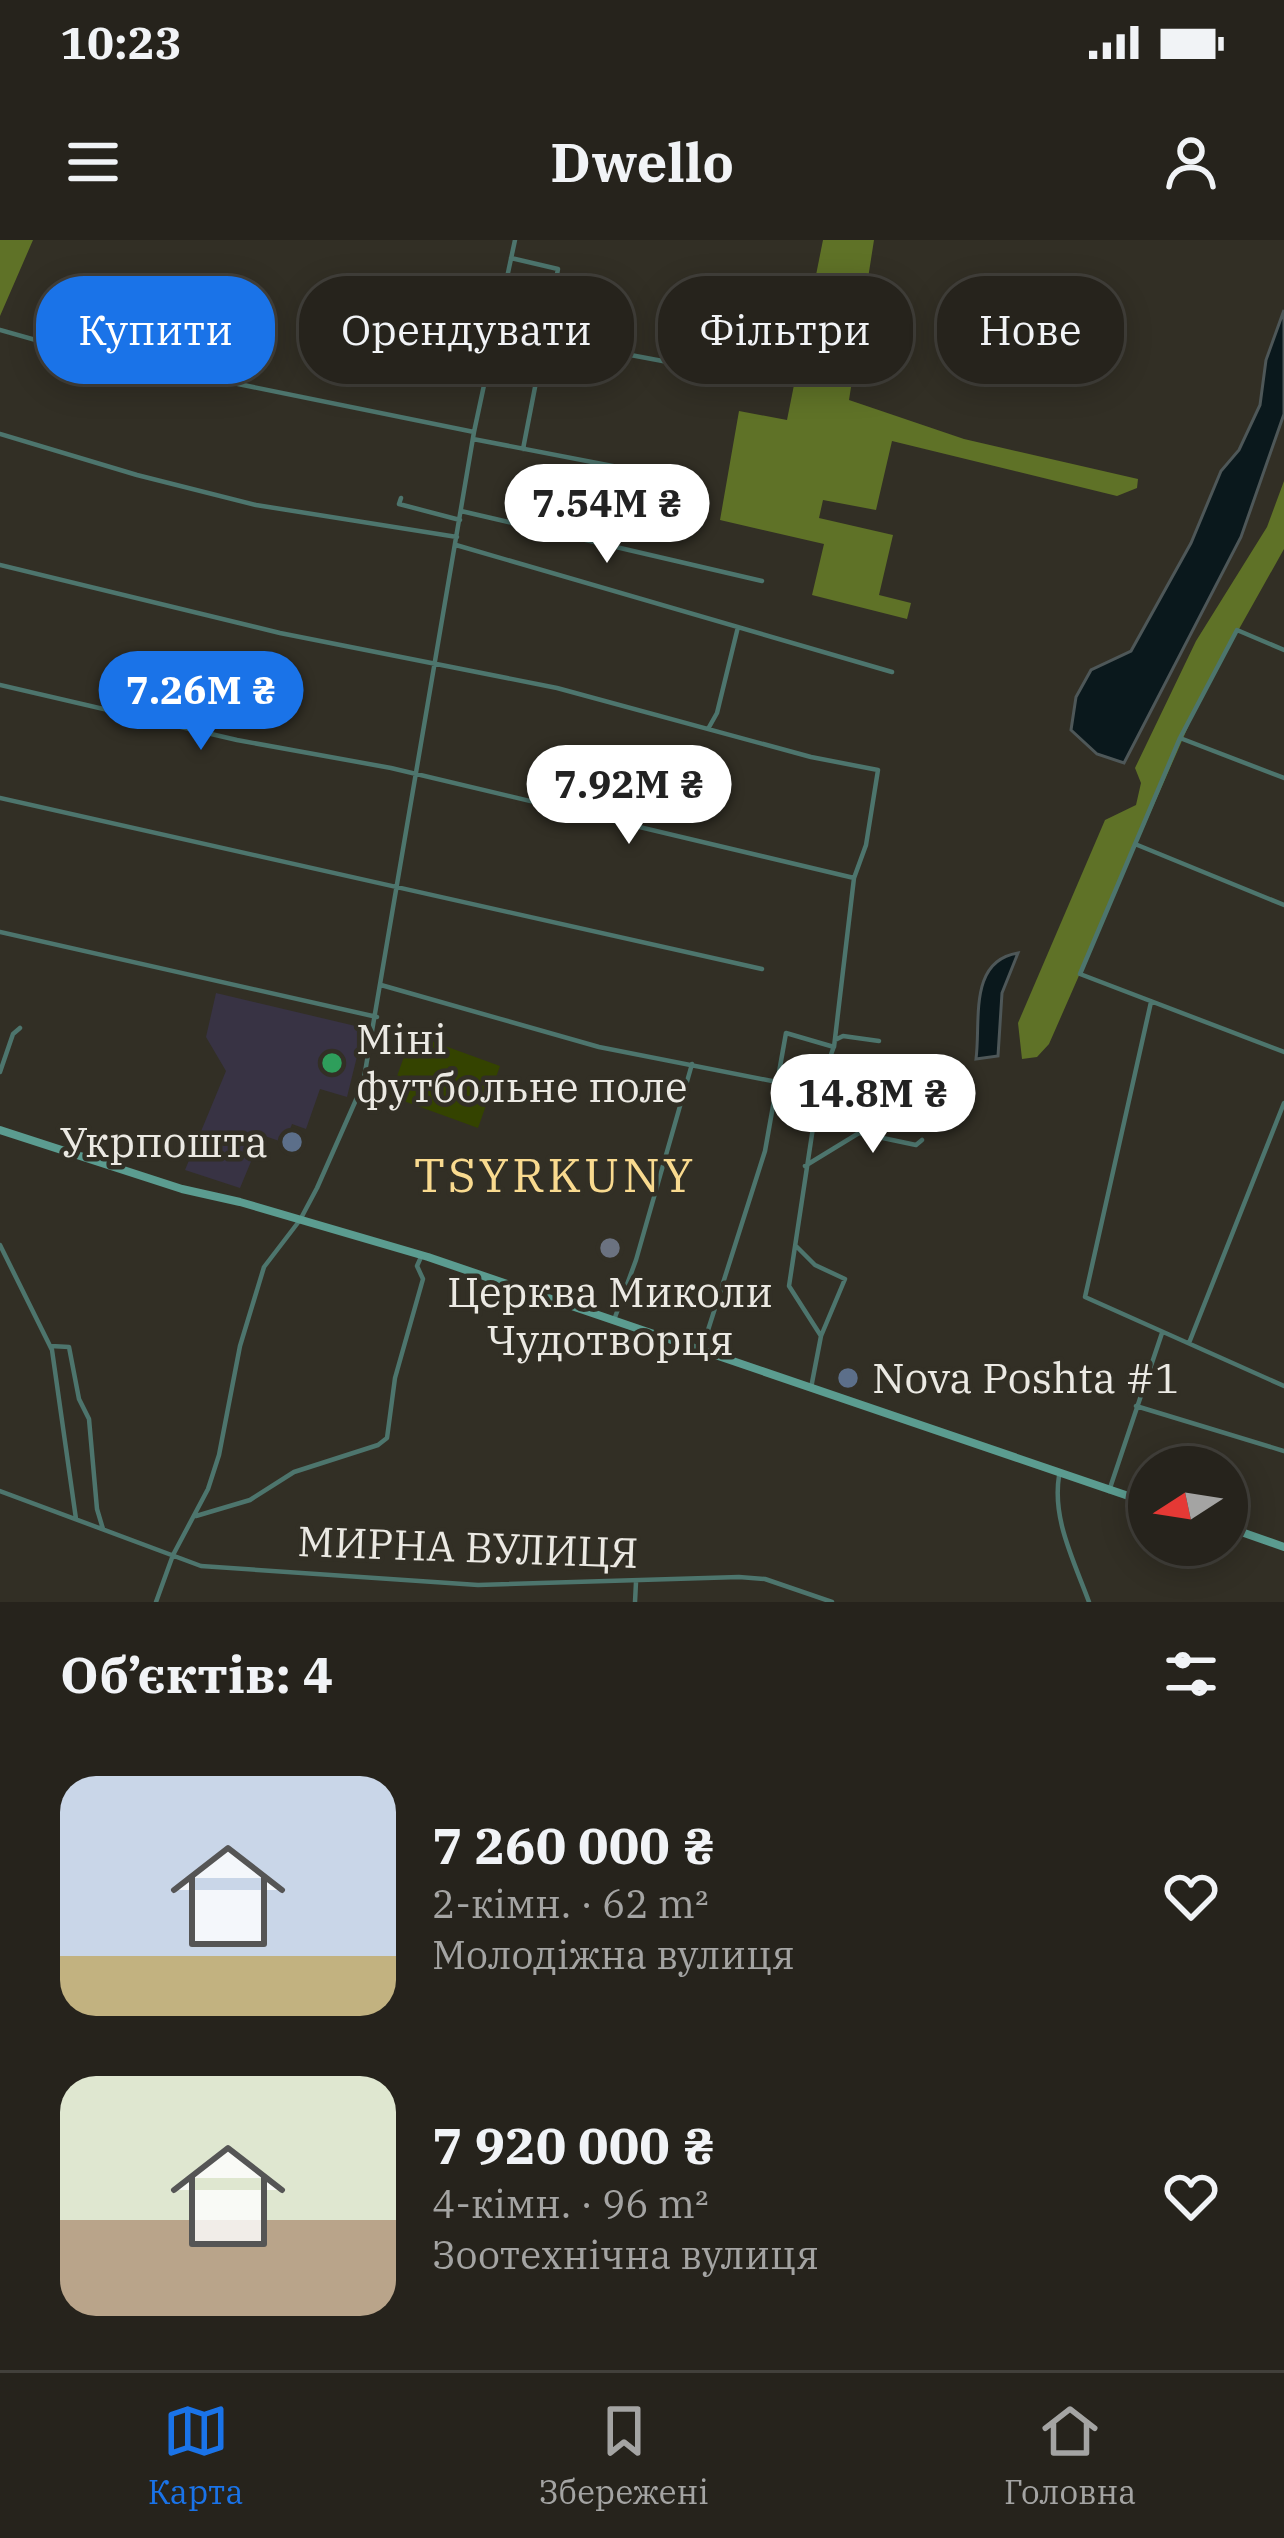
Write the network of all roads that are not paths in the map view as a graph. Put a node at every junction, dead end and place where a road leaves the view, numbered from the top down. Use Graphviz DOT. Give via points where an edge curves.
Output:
graph roads {
  1 [pos="515,240"];
  2 [pos="511,258"];
  3 [pos="507,276"];
  4 [pos="557,276"];
  5 [pos="0,330"];
  6 [pos="485,384"];
  7 [pos="535,384"];
  8 [pos="0,434"];
  9 [pos="474,435"];
  10 [pos="523,449"];
  11 [pos="654,474"];
  12 [pos="401,499"];
  13 [pos="461,516"];
  14 [pos="456,541"];
  15 [pos="0,565"];
  16 [pos="762,580"];
  17 [pos="739,626"];
  18 [pos="1284,650"];
  19 [pos="434,666"];
  20 [pos="892,672"];
  21 [pos="0,685"];
  22 [pos="708,729"];
  23 [pos="1180,738"];
  24 [pos="413,776"];
  25 [pos="1284,778"];
  26 [pos="0,798"];
  27 [pos="1135,844"];
  28 [pos="854,878"];
  29 [pos="396,889"];
  30 [pos="1284,905"];
  31 [pos="0,932"];
  32 [pos="761,969"];
  33 [pos="380,985"];
  34 [pos="1151,1002"];
  35 [pos="377,1017"];
  36 [pos="20,1028"];
  37 [pos="879,1040"];
  38 [pos="834,1043"];
  39 [pos="1284,1052"];
  40 [pos="692,1064"];
  41 [pos="0,1072"];
  42 [pos="777,1082"];
  43 [pos="1284,1103"];
  44 [pos="0,1130"];
  45 [pos="922,1140"];
  46 [pos="806,1166"];
  47 [pos="300,1220"];
  48 [pos="0,1245"];
  49 [pos="796,1246"];
  50 [pos="422,1256"];
  51 [pos="614,1320"];
  52 [pos="1162,1333"];
  53 [pos="821,1336"];
  54 [pos="1188,1344"];
  55 [pos="50,1346"];
  56 [pos="702,1349"];
  57 [pos="1284,1386"];
  58 [pos="812,1388"];
  59 [pos="1136,1406"];
  60 [pos="1284,1451"];
  61 [pos="1059,1474"];
  62 [pos="0,1491"];
  63 [pos="1109,1491"];
  64 [pos="1128,1497"];
  65 [pos="196,1516"];
  66 [pos="77,1521"];
  67 [pos="103,1529"];
  68 [pos="1248,1534"];
  69 [pos="1284,1547"];
  70 [pos="173,1556"];
  71 [pos="636,1582"];
  72 [pos="156,1602"];
  73 [pos="634,1602"];
  74 [pos="832,1602"];
  75 [pos="1089,1602"];
  1 -- 2 [label="street"];
  2 -- 3 [label="street"];
  2 -- 4 [label="street" via="558,269"];
  5 -- 9 [label="street"];
  6 -- 9 [label="street"];
  7 -- 10 [label="street"];
  8 -- 14 [label="street" via="256,505"];
  9 -- 10 [label="street"];
  9 -- 13 [label="street"];
  10 -- 11 [label="street"];
  12 -- 13 [label="street" via="399,505"];
  13 -- 14 [label="street"];
  13 -- 16 [label="street"];
  14 -- 17 [label="street"];
  14 -- 19 [label="street"];
  15 -- 19 [label="street"];
  17 -- 20 [label="street"];
  17 -- 22 [label="street"];
  18 -- 23 [label="street" via="1237,630"];
  19 -- 22 [label="street" via="557,688"];
  19 -- 24 [label="street"];
  21 -- 24 [label="street"];
  22 -- 28 [label="street" via="878,770"];
  23 -- 25 [label="street"];
  23 -- 27 [label="street"];
  24 -- 28 [label="street"];
  24 -- 29 [label="street"];
  26 -- 29 [label="street"];
  27 -- 30 [label="street"];
  27 -- 34 [label="street" via="1080,974"];
  28 -- 38 [label="street"];
  29 -- 32 [label="street"];
  29 -- 33 [label="street"];
  31 -- 35 [label="street"];
  33 -- 35 [label="street"];
  33 -- 40 [label="street" via="599,1047"];
  34 -- 39 [label="street"];
  34 -- 52 [label="street" via="1084,1297"];
  35 -- 47 [label="street" via="364,1084"];
  36 -- 41 [label="street"];
  37 -- 38 [label="street" via="843,1036"];
  38 -- 42 [label="street" via="786,1033"];
  38 -- 46 [label="street"];
  40 -- 42 [label="street"];
  40 -- 51 [label="street"];
  42 -- 56 [label="street" via="765,1151"];
  43 -- 54 [label="street"];
  44 -- 47 [label="street"];
  45 -- 46 [label="street" via="859,1133"];
  46 -- 49 [label="street"];
  47 -- 50 [label="street"];
  47 -- 65 [label="street" via="265,1267 251,1303 219,1455"];
  48 -- 55 [label="street"];
  49 -- 53 [label="street" via="789,1286"];
  49 -- 53 [label="street" via="845,1279"];
  50 -- 51 [label="street"];
  50 -- 65 [label="street" via="387,1438"];
  51 -- 56 [label="street"];
  52 -- 54 [label="street"];
  52 -- 59 [label="street"];
  53 -- 58 [label="street"];
  54 -- 57 [label="street"];
  55 -- 66 [label="street"];
  55 -- 67 [label="street" via="69,1348"];
  56 -- 58 [label="street"];
  58 -- 61 [label="street"];
  59 -- 60 [label="street"];
  59 -- 63 [label="street"];
  61 -- 63 [label="street"];
  61 -- 75 [label="street" via="1060,1522"];
  62 -- 66 [label="street, МИРНА ВУЛИЦЯ"];
  63 -- 64 [label="street"];
  65 -- 70 [label="street"];
  66 -- 67 [label="street, МИРНА ВУЛИЦЯ"];
  67 -- 70 [label="street, МИРНА ВУЛИЦЯ"];
  68 -- 69 [label="street"];
  70 -- 71 [label="street, МИРНА ВУЛИЦЯ" via="200,1566 478,1585"];
  70 -- 72 [label="street"];
  71 -- 73 [label="street"];
  71 -- 74 [label="street, МИРНА ВУЛИЦЯ" via="766,1579"];
}
